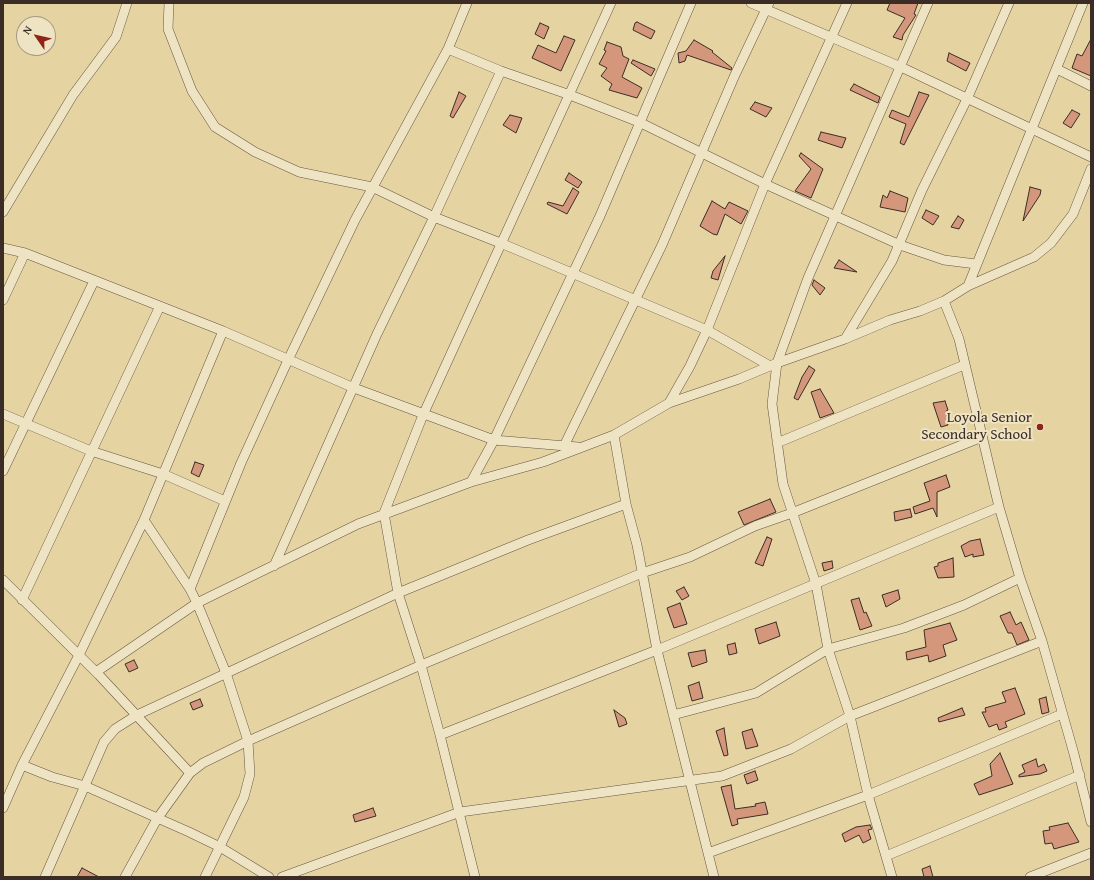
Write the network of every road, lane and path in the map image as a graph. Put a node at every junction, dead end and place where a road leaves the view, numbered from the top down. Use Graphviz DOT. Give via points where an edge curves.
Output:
graph roads {
  1 [pos="127,3"];
  2 [pos="169,3"];
  3 [pos="467,3"];
  4 [pos="611,3"];
  5 [pos="691,3"];
  6 [pos="751,3"];
  7 [pos="847,3"];
  8 [pos="928,3"];
  9 [pos="1009,3"];
  10 [pos="1083,3"];
  11 [pos="767,6"];
  12 [pos="832,37"];
  13 [pos="448,49"];
  14 [pos="901,67"];
  15 [pos="1057,69"];
  16 [pos="500,71"];
  17 [pos="1091,86"];
  18 [pos="570,95"];
  19 [pos="967,99"];
  20 [pos="639,122"];
  21 [pos="1031,128"];
  22 [pos="701,153"];
  23 [pos="1091,157"];
  24 [pos="1091,169"];
  25 [pos="765,184"];
  26 [pos="372,187"];
  27 [pos="3,212"];
  28 [pos="836,214"];
  29 [pos="434,217"];
  30 [pos="503,244"];
  31 [pos="900,244"];
  32 [pos="3,248"];
  33 [pos="24,253"];
  34 [pos="976,264"];
  35 [pos="573,274"];
  36 [pos="94,280"];
  37 [pos="968,286"];
  38 [pos="635,299"];
  39 [pos="3,300"];
  40 [pos="944,301"];
  41 [pos="160,306"];
  42 [pos="223,330"];
  43 [pos="706,330"];
  44 [pos="845,339"];
  45 [pos="289,358"];
  46 [pos="774,364"];
  47 [pos="964,365"];
  48 [pos="354,388"];
  49 [pos="669,403"];
  50 [pos="3,414"];
  51 [pos="423,415"];
  52 [pos="26,423"];
  53 [pos="614,435"];
  54 [pos="982,437"];
  55 [pos="494,440"];
  56 [pos="777,443"];
  57 [pos="564,446"];
  58 [pos="580,447"];
  59 [pos="91,451"];
  60 [pos="3,471"];
  61 [pos="163,474"];
  62 [pos="470,482"];
  63 [pos="226,501"];
  64 [pos="626,504"];
  65 [pos="999,507"];
  66 [pos="384,513"];
  67 [pos="792,513"];
  68 [pos="144,520"];
  69 [pos="274,566"];
  70 [pos="642,573"];
  71 [pos="1020,578"];
  72 [pos="3,580"];
  73 [pos="816,584"];
  74 [pos="190,589"];
  75 [pos="398,593"];
  76 [pos="22,600"];
  77 [pos="197,603"];
  78 [pos="1042,641"];
  79 [pos="828,649"];
  80 [pos="657,650"];
  81 [pos="79,655"];
  82 [pos="421,665"];
  83 [pos="96,672"];
  84 [pos="226,673"];
  85 [pos="1062,714"];
  86 [pos="137,715"];
  87 [pos="674,715"];
  88 [pos="850,716"];
  89 [pos="440,735"];
  90 [pos="248,741"];
  91 [pos="22,765"];
  92 [pos="190,773"];
  93 [pos="1080,775"];
  94 [pos="690,780"];
  95 [pos="85,786"];
  96 [pos="868,796"];
  97 [pos="3,808"];
  98 [pos="460,812"];
  99 [pos="157,819"];
  100 [pos="1091,822"];
  101 [pos="220,847"];
  102 [pos="708,853"];
  103 [pos="1091,854"];
  104 [pos="886,856"];
  105 [pos="45,877"];
  106 [pos="125,877"];
  107 [pos="205,877"];
  108 [pos="269,877"];
  109 [pos="282,877"];
  110 [pos="475,877"];
  111 [pos="714,877"];
  112 [pos="892,877"];
  113 [pos="1030,877"];
  1 -- 27 [label="street" via="116,37 72,95"];
  2 -- 26 [label="street" via="168,29 192,91 215,127 255,152 299,172"];
  3 -- 13 [label="street"];
  4 -- 18 [label="street"];
  5 -- 20 [label="street"];
  6 -- 11 [label="street"];
  7 -- 12 [label="street"];
  8 -- 14 [label="street"];
  9 -- 19 [label="street"];
  10 -- 15 [label="street"];
  11 -- 12 [label="street"];
  11 -- 22 [label="street"];
  12 -- 14 [label="street"];
  12 -- 25 [label="street"];
  13 -- 16 [label="street"];
  13 -- 26 [label="street"];
  14 -- 19 [label="street"];
  14 -- 28 [label="street"];
  15 -- 17 [label="street"];
  15 -- 21 [label="street"];
  16 -- 18 [label="street"];
  16 -- 29 [label="street"];
  18 -- 20 [label="street"];
  18 -- 30 [label="street"];
  19 -- 21 [label="street"];
  19 -- 31 [label="street" via="922,190"];
  20 -- 22 [label="street"];
  20 -- 35 [label="street"];
  21 -- 23 [label="street"];
  21 -- 34 [label="street"];
  22 -- 25 [label="street"];
  22 -- 38 [label="street" via="662,245"];
  24 -- 37 [label="street" via="1072,214 1051,243 1034,257"];
  25 -- 28 [label="street"];
  25 -- 43 [label="street"];
  26 -- 29 [label="street"];
  26 -- 45 [label="street"];
  28 -- 31 [label="street"];
  28 -- 46 [label="street"];
  29 -- 30 [label="street"];
  29 -- 48 [label="street" via="377,334"];
  30 -- 35 [label="street"];
  30 -- 51 [label="street"];
  31 -- 34 [label="street" via="944,260"];
  31 -- 44 [label="street"];
  32 -- 33 [label="street"];
  33 -- 36 [label="street"];
  33 -- 39 [label="street"];
  34 -- 37 [label="street"];
  35 -- 38 [label="street"];
  35 -- 55 [label="street"];
  36 -- 41 [label="street"];
  36 -- 52 [label="street"];
  37 -- 40 [label="street"];
  38 -- 43 [label="street"];
  38 -- 57 [label="street"];
  40 -- 44 [label="street"];
  40 -- 47 [label="street" via="959,339"];
  41 -- 42 [label="street"];
  41 -- 59 [label="street"];
  42 -- 45 [label="street"];
  42 -- 61 [label="street"];
  43 -- 46 [label="street"];
  43 -- 49 [label="street" via="690,366"];
  44 -- 46 [label="street"];
  45 -- 48 [label="street"];
  45 -- 63 [label="street"];
  46 -- 49 [label="street"];
  46 -- 56 [label="street" via="772,404"];
  47 -- 54 [label="street"];
  47 -- 56 [label="street"];
  48 -- 51 [label="street"];
  48 -- 69 [label="street"];
  49 -- 53 [label="street"];
  50 -- 52 [label="street"];
  51 -- 55 [label="street"];
  51 -- 66 [label="street"];
  52 -- 59 [label="street"];
  52 -- 60 [label="street"];
  53 -- 58 [label="street"];
  53 -- 64 [label="street"];
  54 -- 65 [label="street"];
  54 -- 67 [label="street"];
  55 -- 57 [label="street"];
  55 -- 62 [label="street"];
  56 -- 67 [label="street" via="783,484"];
  57 -- 58 [label="street"];
  58 -- 62 [label="street" via="543,462"];
  59 -- 61 [label="street"];
  59 -- 76 [label="street"];
  61 -- 63 [label="street"];
  61 -- 68 [label="street"];
  62 -- 66 [label="street"];
  63 -- 74 [label="street"];
  64 -- 70 [label="street"];
  64 -- 75 [label="street" via="528,540"];
  65 -- 71 [label="street"];
  65 -- 73 [label="street"];
  66 -- 69 [label="street"];
  66 -- 75 [label="street"];
  67 -- 70 [label="street" via="755,526 690,557"];
  67 -- 73 [label="street"];
  68 -- 74 [label="street"];
  68 -- 81 [label="street"];
  69 -- 77 [label="street"];
  70 -- 80 [label="street"];
  70 -- 82 [label="street"];
  71 -- 78 [label="street"];
  71 -- 79 [label="street" via="964,605 904,628"];
  72 -- 76 [label="street"];
  73 -- 79 [label="street"];
  73 -- 80 [label="street"];
  74 -- 77 [label="street"];
  75 -- 82 [label="street"];
  75 -- 84 [label="street"];
  76 -- 81 [label="street"];
  77 -- 83 [label="street"];
  77 -- 84 [label="street"];
  78 -- 85 [label="street"];
  78 -- 88 [label="street"];
  79 -- 87 [label="street" via="756,693"];
  79 -- 88 [label="street"];
  80 -- 87 [label="street"];
  80 -- 89 [label="street"];
  81 -- 83 [label="street"];
  81 -- 91 [label="street"];
  82 -- 89 [label="street"];
  82 -- 90 [label="street"];
  83 -- 86 [label="street"];
  84 -- 86 [label="street"];
  84 -- 90 [label="street"];
  85 -- 93 [label="street"];
  85 -- 96 [label="street"];
  86 -- 92 [label="street"];
  86 -- 95 [label="street" via="115,729 104,742"];
  87 -- 94 [label="street"];
  88 -- 94 [label="street" via="791,749 722,776"];
  88 -- 96 [label="street"];
  89 -- 98 [label="street"];
  90 -- 92 [label="street" via="203,763"];
  90 -- 101 [label="street" via="250,774 244,797"];
  91 -- 95 [label="street"];
  91 -- 97 [label="street"];
  92 -- 99 [label="street"];
  93 -- 100 [label="street"];
  93 -- 104 [label="street"];
  94 -- 98 [label="street"];
  94 -- 102 [label="street"];
  95 -- 99 [label="street"];
  95 -- 105 [label="street"];
  96 -- 102 [label="street"];
  96 -- 104 [label="street"];
  98 -- 109 [label="street"];
  98 -- 110 [label="street"];
  99 -- 101 [label="street"];
  99 -- 106 [label="street"];
  101 -- 107 [label="street"];
  101 -- 108 [label="street"];
  102 -- 111 [label="street"];
  103 -- 113 [label="street"];
  104 -- 112 [label="street"];
}
